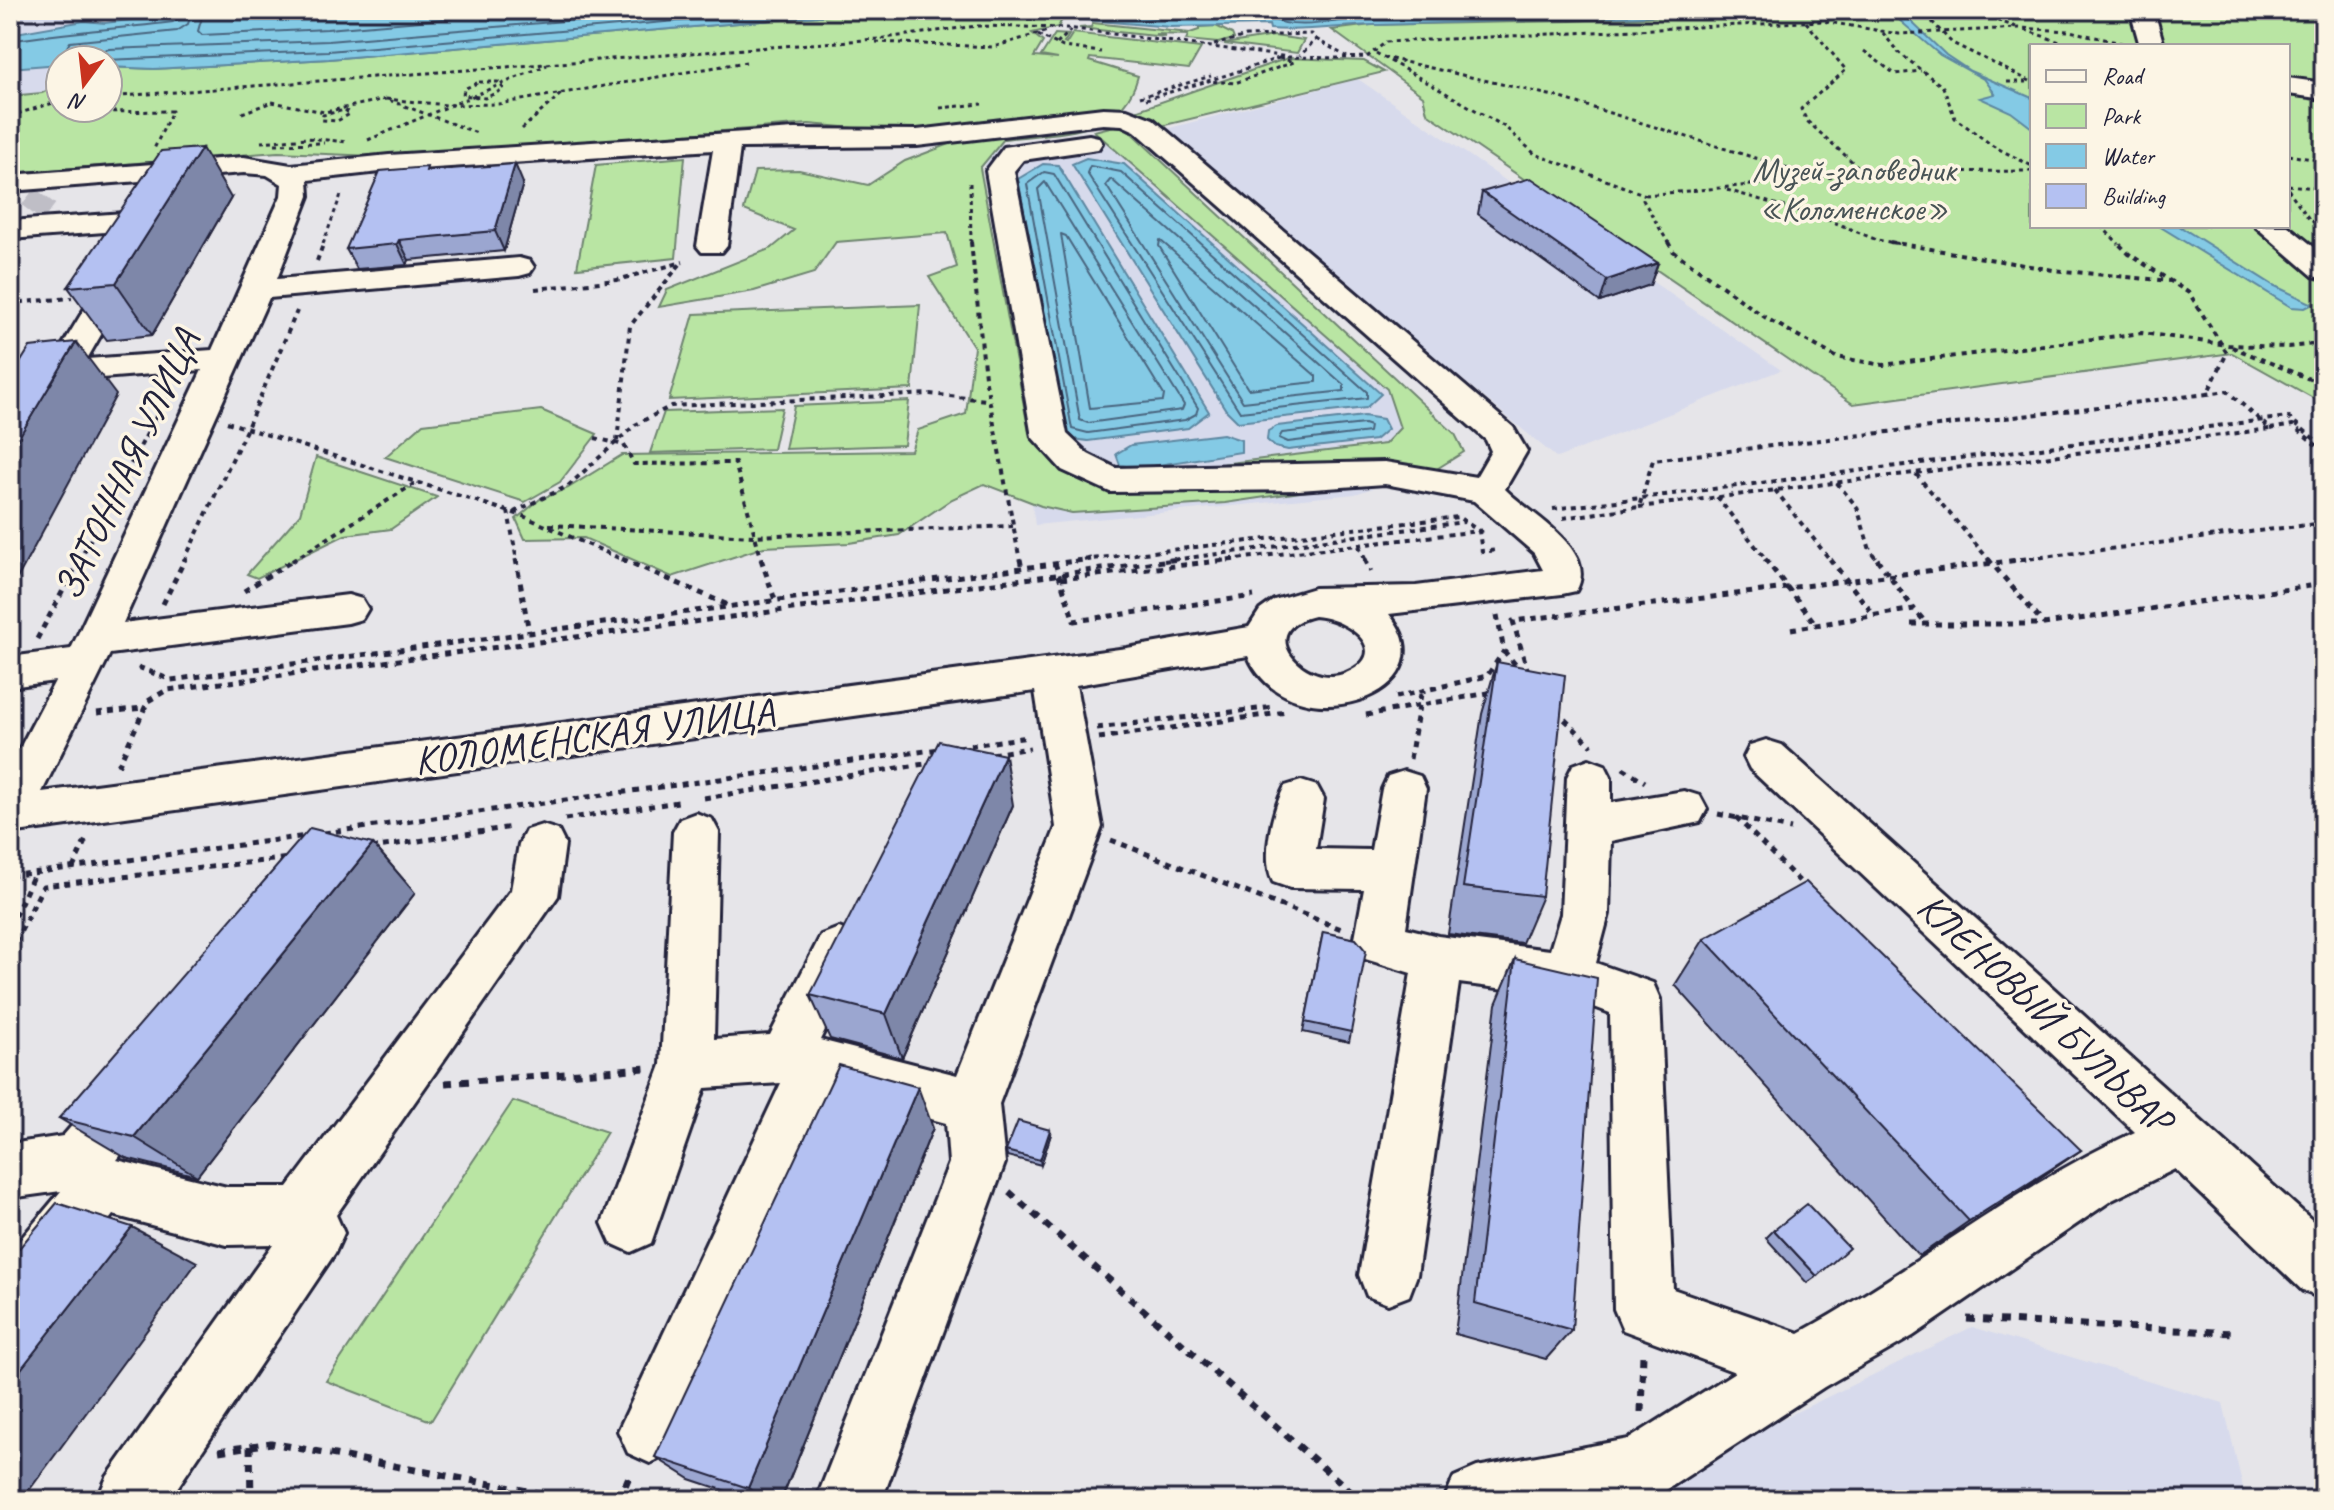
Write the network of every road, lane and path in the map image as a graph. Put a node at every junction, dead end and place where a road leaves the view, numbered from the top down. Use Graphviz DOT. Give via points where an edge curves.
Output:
graph roads {
  1 [pos="1921,10"];
  2 [pos="1967,10"];
  3 [pos="2148,10"];
  4 [pos="1806,22"];
  5 [pos="1073,28"];
  6 [pos="2019,28"];
  7 [pos="1052,29"];
  8 [pos="1883,33"];
  9 [pos="1037,34"];
  10 [pos="1942,34"];
  11 [pos="1316,39"];
  12 [pos="827,42"];
  13 [pos="1057,44"];
  14 [pos="2066,44"];
  15 [pos="2125,44"];
  16 [pos="2151,44"];
  17 [pos="1210,47"];
  18 [pos="1864,51"];
  19 [pos="1101,52"];
  20 [pos="1376,53"];
  21 [pos="1299,57"];
  22 [pos="1383,57"];
  23 [pos="1348,58"];
  24 [pos="746,62"];
  25 [pos="554,63"];
  26 [pos="1922,71"];
  27 [pos="2030,81"];
  28 [pos="499,82"];
  29 [pos="2007,82"];
  30 [pos="2030,82"];
  31 [pos="2030,83"];
  32 [pos="2290,86"];
  33 [pos="2013,87"];
  34 [pos="2324,91"];
  35 [pos="563,92"];
  36 [pos="124,96"];
  37 [pos="467,97"];
  38 [pos="386,99"];
  39 [pos="970,104"];
  40 [pos="447,105"];
  41 [pos="44,106"];
  42 [pos="336,110"];
  43 [pos="124,112"];
  44 [pos="242,113"];
  45 [pos="430,113"];
  46 [pos="10,116"];
  47 [pos="519,133"];
  48 [pos="961,134"];
  49 [pos="484,135"];
  50 [pos="728,141"];
  51 [pos="1089,143"];
  52 [pos="153,152"];
  53 [pos="2290,155"];
  54 [pos="2324,161"];
  55 [pos="352,166"];
  56 [pos="2030,167"];
  57 [pos="2030,168"];
  58 [pos="1868,176"];
  59 [pos="1823,179"];
  60 [pos="10,183"];
  61 [pos="292,185"];
  62 [pos="2290,187"];
  63 [pos="1721,188"];
  64 [pos="2324,189"];
  65 [pos="2290,190"];
  66 [pos="1646,195"];
  67 [pos="33,210"];
  68 [pos="2103,228"];
  69 [pos="2272,228"];
  70 [pos="2324,229"];
  71 [pos="712,246"];
  72 [pos="683,262"];
  73 [pos="519,267"];
  74 [pos="2324,270"];
  75 [pos="2171,281"];
  76 [pos="307,286"];
  77 [pos="257,290"];
  78 [pos="109,296"];
  79 [pos="10,303"];
  80 [pos="2324,343"];
  81 [pos="2221,344"];
  82 [pos="2228,345"];
  83 [pos="224,359"];
  84 [pos="2324,385"];
  85 [pos="2207,394"];
  86 [pos="986,400"];
  87 [pos="157,414"];
  88 [pos="196,417"];
  89 [pos="2261,420"];
  90 [pos="247,428"];
  91 [pos="2270,429"];
  92 [pos="595,438"];
  93 [pos="616,441"];
  94 [pos="2324,449"];
  95 [pos="1916,473"];
  96 [pos="417,482"];
  97 [pos="1837,483"];
  98 [pos="1775,490"];
  99 [pos="1642,497"];
  100 [pos="1717,497"];
  101 [pos="1639,507"];
  102 [pos="510,512"];
  103 [pos="1464,522"];
  104 [pos="1498,523"];
  105 [pos="2324,523"];
  106 [pos="544,525"];
  107 [pos="1013,526"];
  108 [pos="753,536"];
  109 [pos="1359,546"];
  110 [pos="1055,563"];
  111 [pos="1992,563"];
  112 [pos="1022,569"];
  113 [pos="1889,575"];
  114 [pos="1060,577"];
  115 [pos="1362,580"];
  116 [pos="1847,581"];
  117 [pos="2324,584"];
  118 [pos="1788,588"];
  119 [pos="1267,594"];
  120 [pos="775,600"];
  121 [pos="1416,600"];
  122 [pos="1327,602"];
  123 [pos="729,606"];
  124 [pos="348,609"];
  125 [pos="1914,609"];
  126 [pos="1874,615"];
  127 [pos="1815,623"];
  128 [pos="1911,624"];
  129 [pos="1926,624"];
  130 [pos="2044,624"];
  131 [pos="1791,629"];
  132 [pos="165,632"];
  133 [pos="529,632"];
  134 [pos="1386,646"];
  135 [pos="90,651"];
  136 [pos="1271,655"];
  137 [pos="10,672"];
  138 [pos="1053,672"];
  139 [pos="1505,690"];
  140 [pos="1421,694"];
  141 [pos="1391,698"];
  142 [pos="144,707"];
  143 [pos="1421,707"];
  144 [pos="1553,707"];
  145 [pos="1359,716"];
  146 [pos="1064,738"];
  147 [pos="988,754"];
  148 [pos="1766,757"];
  149 [pos="941,761"];
  150 [pos="1597,779"];
  151 [pos="1404,789"];
  152 [pos="1301,799"];
  153 [pos="1684,809"];
  154 [pos="10,813"];
  155 [pos="1736,817"];
  156 [pos="1079,827"];
  157 [pos="540,830"];
  158 [pos="1797,830"];
  159 [pos="696,832"];
  160 [pos="371,851"];
  161 [pos="291,858"];
  162 [pos="1391,870"];
  163 [pos="35,873"];
  164 [pos="10,876"];
  165 [pos="1812,895"];
  166 [pos="862,907"];
  167 [pos="10,927"];
  168 [pos="1379,943"];
  169 [pos="10,953"];
  170 [pos="1438,958"];
  171 [pos="1568,975"];
  172 [pos="168,1053"];
  173 [pos="801,1061"];
  174 [pos="687,1065"];
  175 [pos="396,1087"];
  176 [pos="972,1104"];
  177 [pos="2182,1138"];
  178 [pos="977,1163"];
  179 [pos="10,1171"];
  180 [pos="90,1172"];
  181 [pos="302,1215"];
  182 [pos="631,1223"];
  183 [pos="2324,1270"];
  184 [pos="1388,1275"];
  185 [pos="10,1299"];
  186 [pos="1644,1309"];
  187 [pos="1892,1315"];
  188 [pos="2234,1333"];
  189 [pos="1802,1365"];
  190 [pos="650,1431"];
  191 [pos="250,1446"];
  192 [pos="1640,1469"];
  193 [pos="143,1481"];
  194 [pos="251,1500"];
  195 [pos="576,1500"];
  196 [pos="849,1500"];
  197 [pos="1360,1500"];
  198 [pos="1477,1500"];
  1 -- 10 [label="path"];
  2 -- 6 [label="path"];
  3 -- 16 [label="street" via="2145,21"];
  4 -- 8 [label="path"];
  4 -- 20 [label="path" via="1386,42"];
  4 -- 58 [label="path" via="1846,70 1801,109 1807,121"];
  5 -- 7 [label="path"];
  5 -- 13 [label="path"];
  5 -- 17 [label="path"];
  6 -- 10 [label="path"];
  6 -- 14 [label="path"];
  6 -- 15 [label="path" via="2070,31"];
  7 -- 9 [label="path"];
  7 -- 12 [label="path" via="976,26"];
  8 -- 10 [label="path"];
  8 -- 26 [label="path"];
  9 -- 12 [label="path" via="972,48"];
  9 -- 13 [label="path"];
  10 -- 27 [label="path"];
  11 -- 17 [label="path" via="1312,34 1246,36"];
  11 -- 21 [label="path"];
  11 -- 23 [label="path"];
  12 -- 25 [label="path"];
  13 -- 19 [label="path"];
  17 -- 21 [label="path"];
  18 -- 26 [label="path" via="1895,74"];
  20 -- 22 [label="path"];
  20 -- 23 [label="path"];
  21 -- 23 [label="path"];
  22 -- 59 [label="path" via="1558,97"];
  22 -- 66 [label="path" via="1505,127 1535,154"];
  24 -- 35 [label="path"];
  25 -- 28 [label="path"];
  25 -- 36 [label="path"];
  26 -- 56 [label="path" via="1943,87 1955,118"];
  28 -- 37 [label="path"];
  28 -- 37 [label="path" via="473,84 462,92"];
  28 -- 37 [label="path" via="504,89 497,94"];
  29 -- 30 [label="path"];
  31 -- 33 [label="path"];
  32 -- 34 [label="street"];
  35 -- 40 [label="path" via="498,104"];
  35 -- 47 [label="path"];
  37 -- 40 [label="path"];
  38 -- 40 [label="path"];
  38 -- 42 [label="path"];
  38 -- 45 [label="path"];
  39 -- 48 [label="path"];
  40 -- 45 [label="path"];
  41 -- 46 [label="path"];
  42 -- 42 [label="path" via="326,113 320,119 333,122 350,114"];
  42 -- 44 [label="path" via="272,102"];
  43 -- 52 [label="path" via="172,111"];
  45 -- 49 [label="path"];
  45 -- 55 [label="path" via="356,145"];
  48 -- 50 [label="street"];
  48 -- 86 [label="path" via="971,146 969,255"];
  48 -- 104 [label="street" via="1103,116 1127,117 1144,125 1501,435 1509,451"];
  50 -- 55 [label="street"];
  50 -- 71 [label="street"];
  51 -- 104 [label="street" via="1014,153 1000,171 1050,437 1075,462 1110,480 1385,473"];
  53 -- 54 [label="path"];
  55 -- 61 [label="street"];
  55 -- 76 [label="path"];
  57 -- 58 [label="path"];
  58 -- 59 [label="path"];
  59 -- 63 [label="path"];
  60 -- 67 [label="street"];
  61 -- 67 [label="street" via="244,165"];
  61 -- 77 [label="street, ЗАТОННАЯ УЛИЦА"];
  62 -- 64 [label="path"];
  63 -- 66 [label="path"];
  63 -- 75 [label="path" via="1877,240 2053,270"];
  65 -- 70 [label="path" via="2309,219"];
  66 -- 81 [label="path" via="1643,200 1673,251 1766,318 1836,357 1894,364 2142,333"];
  67 -- 78 [label="street" via="153,220"];
  68 -- 75 [label="path" via="2129,254"];
  69 -- 74 [label="street"];
  72 -- 93 [label="path" via="630,326"];
  73 -- 76 [label="street"];
  75 -- 81 [label="path" via="2189,293"];
  76 -- 77 [label="street"];
  76 -- 90 [label="path"];
  77 -- 83 [label="street, ЗАТОННАЯ УЛИЦА"];
  78 -- 79 [label="path"];
  78 -- 83 [label="street" via="55,384"];
  80 -- 82 [label="path"];
  81 -- 82 [label="path"];
  81 -- 85 [label="path" via="2227,353"];
  82 -- 84 [label="path"];
  83 -- 88 [label="street, ЗАТОННАЯ УЛИЦА"];
  85 -- 89 [label="path" via="2227,391"];
  85 -- 99 [label="path" via="1653,460"];
  86 -- 93 [label="path" via="930,394 671,406"];
  86 -- 107 [label="path"];
  87 -- 88 [label="path"];
  88 -- 90 [label="path"];
  88 -- 135 [label="street, ЗАТОННАЯ УЛИЦА"];
  89 -- 91 [label="path"];
  89 -- 94 [label="path" via="2288,417"];
  89 -- 99 [label="path"];
  90 -- 96 [label="path"];
  90 -- 132 [label="path"];
  91 -- 94 [label="path" via="2293,425"];
  91 -- 95 [label="path"];
  92 -- 93 [label="path"];
  93 -- 102 [label="path" via="584,474 547,499"];
  93 -- 108 [label="path" via="634,464 735,463"];
  95 -- 97 [label="path"];
  95 -- 111 [label="path"];
  96 -- 102 [label="path"];
  96 -- 132 [label="path"];
  97 -- 98 [label="path"];
  97 -- 113 [label="path" via="1857,507 1870,550"];
  98 -- 100 [label="path"];
  98 -- 116 [label="path"];
  99 -- 101 [label="path"];
  99 -- 104 [label="path"];
  100 -- 101 [label="path"];
  100 -- 118 [label="path"];
  101 -- 104 [label="path"];
  102 -- 106 [label="path"];
  102 -- 133 [label="path"];
  103 -- 104 [label="path"];
  103 -- 104 [label="path"];
  103 -- 110 [label="path" via="1458,517"];
  103 -- 114 [label="path"];
  104 -- 109 [label="path"];
  104 -- 121 [label="street" via="1550,545 1564,567 1562,581"];
  105 -- 111 [label="path"];
  106 -- 108 [label="path"];
  106 -- 123 [label="path"];
  107 -- 108 [label="path"];
  107 -- 112 [label="path"];
  108 -- 120 [label="path"];
  109 -- 114 [label="path"];
  109 -- 115 [label="path" via="1374,577"];
  110 -- 112 [label="path"];
  110 -- 114 [label="path"];
  111 -- 113 [label="path"];
  111 -- 130 [label="path"];
  112 -- 120 [label="path"];
  113 -- 116 [label="path"];
  113 -- 125 [label="path"];
  114 -- 119 [label="path" via="1074,621"];
  114 -- 142 [label="path" via="167,690"];
  116 -- 118 [label="path"];
  116 -- 126 [label="path"];
  117 -- 130 [label="path"];
  118 -- 127 [label="path"];
  118 -- 140 [label="path" via="1513,621 1531,684 1504,651 1487,676"];
  120 -- 123 [label="path"];
  121 -- 122 [label="street"];
  121 -- 134 [label="street, КОЛОМЕНСКАЯ УЛИЦА" via="1400,612"];
  122 -- 134 [label="street" via="1371,620"];
  122 -- 136 [label="street" via="1282,613 1268,627"];
  123 -- 133 [label="path"];
  124 -- 132 [label="street"];
  125 -- 126 [label="path"];
  125 -- 129 [label="path"];
  126 -- 127 [label="path"];
  127 -- 131 [label="path"];
  128 -- 129 [label="path"];
  129 -- 130 [label="path"];
  132 -- 133 [label="path" via="132,664 171,680"];
  132 -- 135 [label="street"];
  134 -- 136 [label="street, КОЛОМЕНСКАЯ УЛИЦА" via="1378,672 1348,688 1309,688"];
  135 -- 137 [label="street"];
  135 -- 154 [label="street, ЗАТОННАЯ УЛИЦА"];
  136 -- 138 [label="street, КОЛОМЕНСКАЯ УЛИЦА" via="1177,655"];
  138 -- 146 [label="street"];
  138 -- 154 [label="street, КОЛОМЕНСКАЯ УЛИЦА"];
  139 -- 143 [label="path"];
  140 -- 141 [label="path"];
  140 -- 143 [label="path"];
  143 -- 145 [label="path"];
  143 -- 151 [label="path"];
  144 -- 150 [label="path"];
  146 -- 146 [label="path" via="1300,711 1273,707"];
  146 -- 147 [label="path"];
  146 -- 156 [label="street"];
  146 -- 163 [label="path"];
  148 -- 177 [label="street, КЛЕНОВЫЙ БУЛЬВАР"];
  149 -- 157 [label="path"];
  150 -- 153 [label="street"];
  150 -- 153 [label="path"];
  150 -- 171 [label="street" via="1585,914"];
  151 -- 162 [label="street"];
  152 -- 162 [label="street" via="1290,868"];
  153 -- 155 [label="path"];
  155 -- 158 [label="path"];
  155 -- 165 [label="path"];
  156 -- 168 [label="path"];
  156 -- 176 [label="street"];
  157 -- 160 [label="path"];
  157 -- 175 [label="street" via="534,896"];
  159 -- 174 [label="street"];
  161 -- 169 [label="path" via="43,886"];
  162 -- 168 [label="street"];
  163 -- 164 [label="path"];
  163 -- 167 [label="path"];
  166 -- 173 [label="street"];
  168 -- 170 [label="street"];
  170 -- 171 [label="street"];
  170 -- 184 [label="street"];
  171 -- 186 [label="street" via="1635,999"];
  172 -- 180 [label="street"];
  173 -- 174 [label="street"];
  173 -- 176 [label="street"];
  173 -- 190 [label="street"];
  174 -- 175 [label="path"];
  174 -- 182 [label="street"];
  175 -- 181 [label="street"];
  176 -- 178 [label="street"];
  177 -- 183 [label="street, КЛЕНОВЫЙ БУЛЬВАР"];
  177 -- 187 [label="street" via="2092,1180"];
  178 -- 196 [label="street"];
  178 -- 197 [label="path"];
  179 -- 180 [label="street"];
  180 -- 181 [label="street" via="227,1216"];
  180 -- 185 [label="street"];
  181 -- 193 [label="street" via="315,1233"];
  186 -- 189 [label="street"];
  186 -- 192 [label="path"];
  187 -- 188 [label="path"];
  187 -- 189 [label="street"];
  189 -- 192 [label="street"];
  191 -- 193 [label="path"];
  191 -- 194 [label="path"];
  191 -- 195 [label="path" via="271,1443"];
  192 -- 198 [label="street"];
}
